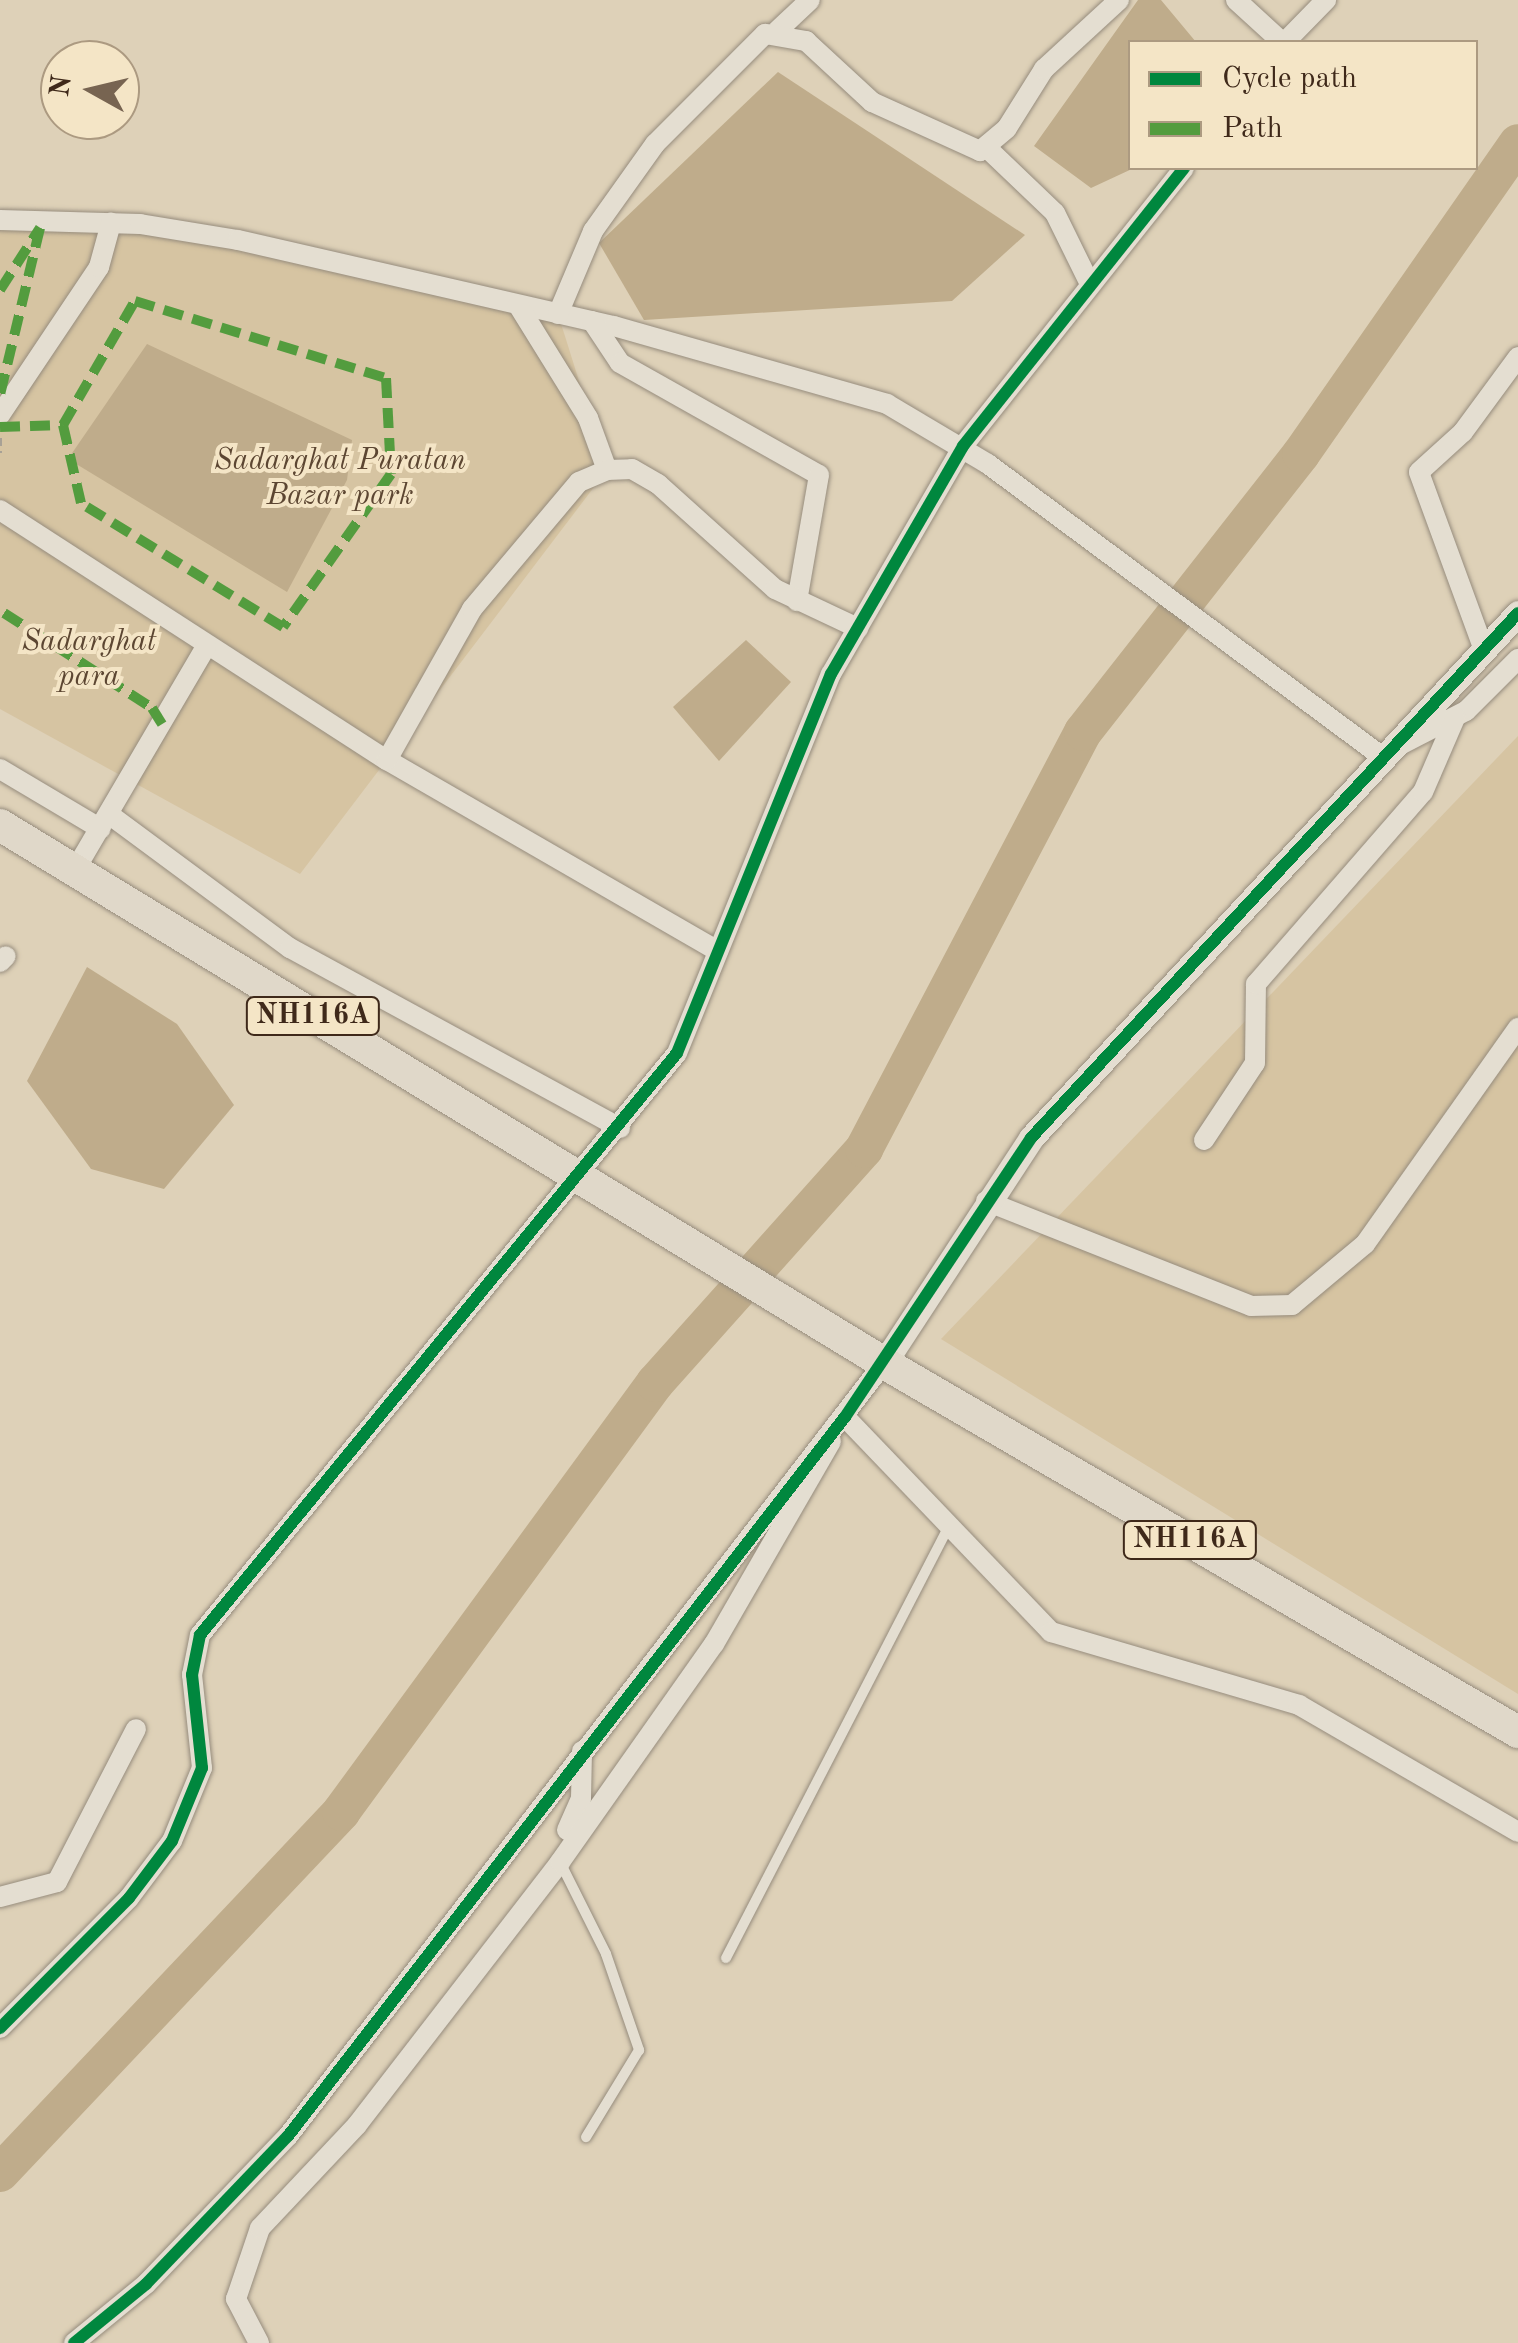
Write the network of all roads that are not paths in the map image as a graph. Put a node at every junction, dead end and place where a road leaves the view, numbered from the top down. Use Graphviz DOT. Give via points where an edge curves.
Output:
graph roads {
  1 [pos="810,0"];
  2 [pos="1119,0"];
  3 [pos="1236,0"];
  4 [pos="1326,0"];
  5 [pos="777,31"];
  6 [pos="1282,40"];
  7 [pos="1286,40"];
  8 [pos="986,147"];
  9 [pos="1182,170"];
  10 [pos="0,220"];
  11 [pos="111,223"];
  12 [pos="1090,284"];
  13 [pos="518,305"];
  14 [pos="558,314"];
  15 [pos="592,321"];
  16 [pos="1518,357"];
  17 [pos="0,415"];
  18 [pos="963,446"];
  19 [pos="607,470"];
  20 [pos="0,510"];
  21 [pos="797,601"];
  22 [pos="1518,613"];
  23 [pos="858,628"];
  24 [pos="206,646"];
  25 [pos="1484,650"];
  26 [pos="1518,659"];
  27 [pos="1455,718"];
  28 [pos="1388,753"];
  29 [pos="387,760"];
  30 [pos="0,770"];
  31 [pos="106,822"];
  32 [pos="0,825"];
  33 [pos="74,870"];
  34 [pos="718,952"];
  35 [pos="1518,1028"];
  36 [pos="620,1128"];
  37 [pos="1204,1140"];
  38 [pos="574,1176"];
  39 [pos="986,1202"];
  40 [pos="873,1355"];
  41 [pos="840,1424"];
  42 [pos="947,1530"];
  43 [pos="136,1729"];
  44 [pos="1518,1732"];
  45 [pos="582,1751"];
  46 [pos="1518,1832"];
  47 [pos="556,1868"];
  48 [pos="0,1897"];
  49 [pos="726,1958"];
  50 [pos="0,2028"];
  51 [pos="586,2137"];
  52 [pos="76,2342"];
  53 [pos="259,2343"];
  1 -- 5 [label="street"];
  2 -- 8 [label="street" via="1044,69"];
  3 -- 6 [label="street"];
  4 -- 7 [label="street"];
  5 -- 8 [label="street" via="806,41 872,102 921,131 964,151"];
  5 -- 14 [label="street" via="724,66 656,144 593,232"];
  8 -- 12 [label="street" via="1061,222"];
  9 -- 12 [label="street"];
  10 -- 11 [label="street"];
  11 -- 13 [label="street" via="238,240"];
  11 -- 17 [label="street" via="99,267"];
  12 -- 18 [label="street"];
  13 -- 14 [label="street"];
  13 -- 19 [label="street" via="588,418"];
  14 -- 15 [label="street"];
  15 -- 18 [label="street" via="887,404"];
  15 -- 21 [label="street" via="620,364 819,475"];
  16 -- 25 [label="street" via="1463,432 1419,472"];
  18 -- 23 [label="street"];
  18 -- 28 [label="street"];
  19 -- 21 [label="street" via="632,469 658,484"];
  19 -- 29 [label="street" via="579,482 472,609"];
  20 -- 24 [label="street"];
  21 -- 23 [label="street"];
  22 -- 25 [label="street"];
  23 -- 34 [label="street"];
  24 -- 29 [label="street"];
  24 -- 31 [label="street"];
  25 -- 28 [label="street"];
  26 -- 27 [label="street"];
  27 -- 28 [label="street"];
  27 -- 37 [label="street" via="1431,782 1256,984 1255,1063"];
  28 -- 39 [label="street" via="1031,1138"];
  29 -- 34 [label="street"];
  30 -- 31 [label="street"];
  31 -- 33 [label="street"];
  31 -- 36 [label="street" via="290,948"];
  32 -- 33 [label="highway, NH116A"];
  33 -- 38 [label="highway, NH116A"];
  34 -- 36 [label="street" via="677,1053"];
  35 -- 39 [label="street" via="1365,1244 1292,1305 1251,1306"];
  36 -- 38 [label="street"];
  38 -- 40 [label="highway, NH116A"];
  38 -- 50 [label="street" via="200,1635 192,1675 202,1768 172,1841 129,1898"];
  39 -- 40 [label="street"];
  40 -- 41 [label="street"];
  40 -- 44 [label="highway, NH116A"];
  41 -- 42 [label="street"];
  41 -- 45 [label="street"];
  41 -- 47 [label="street" via="714,1644"];
  42 -- 46 [label="street" via="1051,1632 1289,1701"];
  42 -- 49 [label="lane"];
  43 -- 48 [label="street" via="57,1882"];
  45 -- 47 [label="street" via="581,1799"];
  45 -- 52 [label="street" via="288,2136 146,2284"];
  47 -- 51 [label="lane" via="606,1954 639,2050"];
  47 -- 53 [label="street" via="357,2125 260,2228 236,2299"];
}
